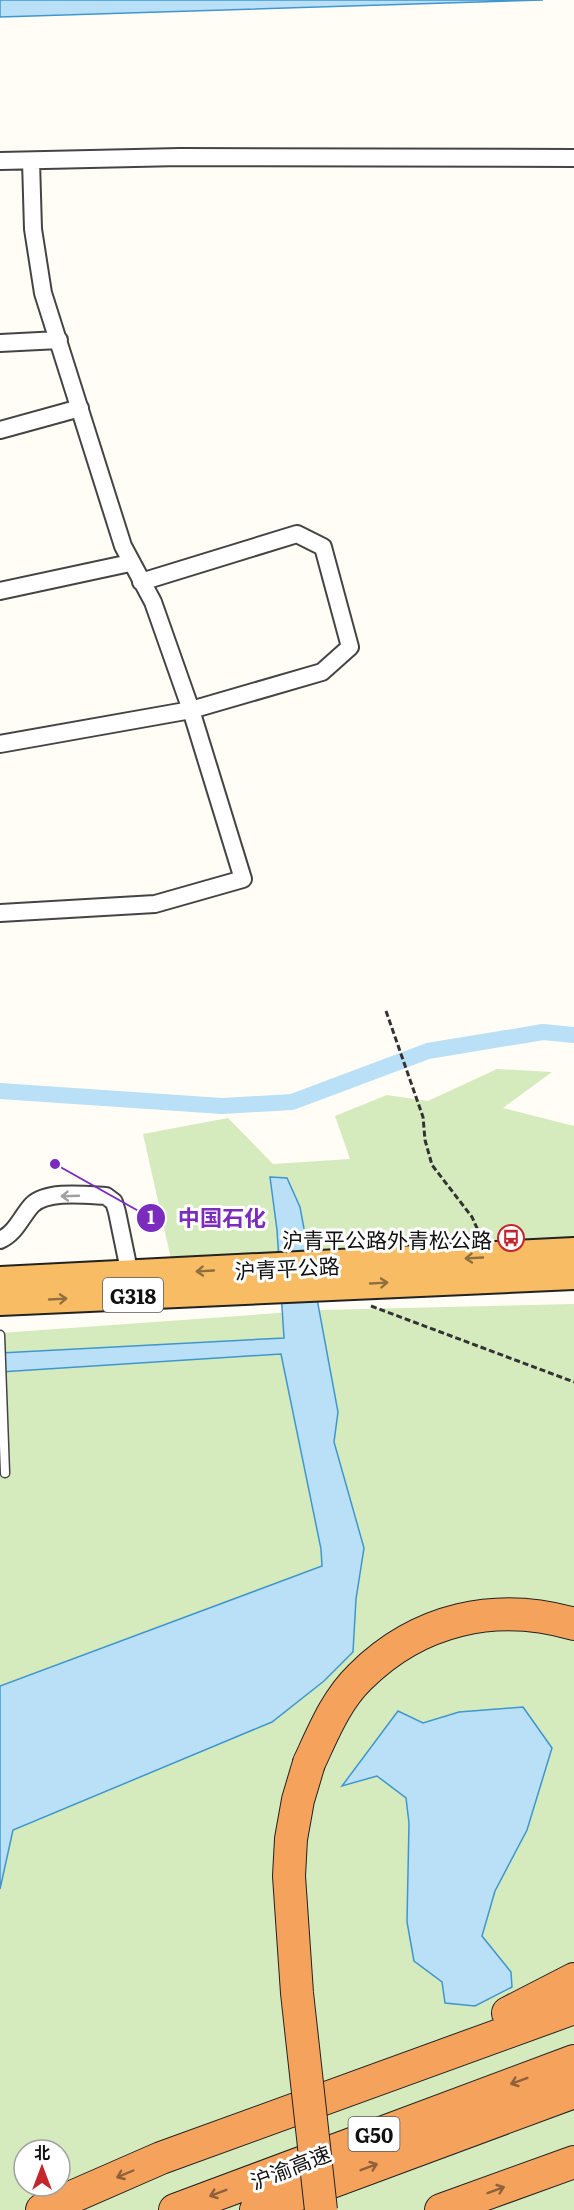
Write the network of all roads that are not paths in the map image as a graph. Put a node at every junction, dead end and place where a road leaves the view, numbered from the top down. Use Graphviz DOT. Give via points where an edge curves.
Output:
graph roads {
  1 [pos="574,158"];
  2 [pos="31,160"];
  3 [pos="0,161"];
  4 [pos="59,340"];
  5 [pos="0,343"];
  6 [pos="80,408"];
  7 [pos="0,430"];
  8 [pos="130,563"];
  9 [pos="141,582"];
  10 [pos="0,591"];
  11 [pos="191,710"];
  12 [pos="0,744"];
  13 [pos="0,913"];
  14 [pos="0,1240"];
  15 [pos="574,1252"];
  16 [pos="130,1275"];
  17 [pos="574,1275"];
  18 [pos="265,1279"];
  19 [pos="329,1279"];
  20 [pos="0,1281"];
  21 [pos="0,1301"];
  22 [pos="0,1335"];
  23 [pos="5,1473"];
  24 [pos="574,1624"];
  25 [pos="574,1646"];
  26 [pos="318,1766"];
  27 [pos="574,1979"];
  28 [pos="574,2008"];
  29 [pos="574,2061"];
  30 [pos="574,2092"];
  31 [pos="161,2158"];
  32 [pos="574,2162"];
  33 [pos="42,2210"];
  34 [pos="175,2210"];
  35 [pos="256,2210"];
  36 [pos="321,2210"];
  37 [pos="340,2210"];
  38 [pos="441,2210"];
  1 -- 2 [label="street"];
  2 -- 3 [label="street"];
  2 -- 4 [label="street" via="30,200 37,262"];
  4 -- 5 [label="street"];
  4 -- 6 [label="street"];
  6 -- 7 [label="street"];
  6 -- 8 [label="street"];
  8 -- 9 [label="street"];
  8 -- 10 [label="street"];
  9 -- 11 [label="street" via="153,602"];
  9 -- 11 [label="street" via="297,534 323,547 350,647 322,672"];
  11 -- 12 [label="street"];
  11 -- 13 [label="street" via="243,879 155,904"];
  16 -- 14 [label="street, one-way" via="114,1202 106,1196 42,1198 8,1237"];
  15 -- 19 [label="highway, 沪青平公路 / G318, one-way" via="479,1257"];
  18 -- 16 [label="highway, 沪青平公路 / G318, one-way"];
  16 -- 20 [label="highway, 沪青平公路 / G318"];
  19 -- 17 [label="highway, 沪青平公路 / G318, one-way"];
  18 -- 19 [label="highway, 沪青平公路 / G318"];
  21 -- 18 [label="highway, 沪青平公路 / G318, one-way"];
  22 -- 23 [label="lane"];
  24 -- 26 [label="highway" via="547,1616 494,1613 446,1622 399,1646 359,1678 330,1718"];
  25 -- 26 [label="highway" via="543,1635 494,1632 443,1644 408,1662 372,1692"];
  26 -- 36 [label="highway, bridge" via="298,1800 291,1839 290,1886 297,1992"];
  26 -- 37 [label="highway" via="309,1905"];
  27 -- 31 [label="highway" via="501,2017"];
  28 -- 31 [label="highway"];
  29 -- 34 [label="highway, 沪渝高速 / G50, one-way"];
  35 -- 30 [label="highway, 沪渝高速 / G50, one-way"];
  31 -- 33 [label="highway, one-way"];
  38 -- 32 [label="highway, one-way"];
}
